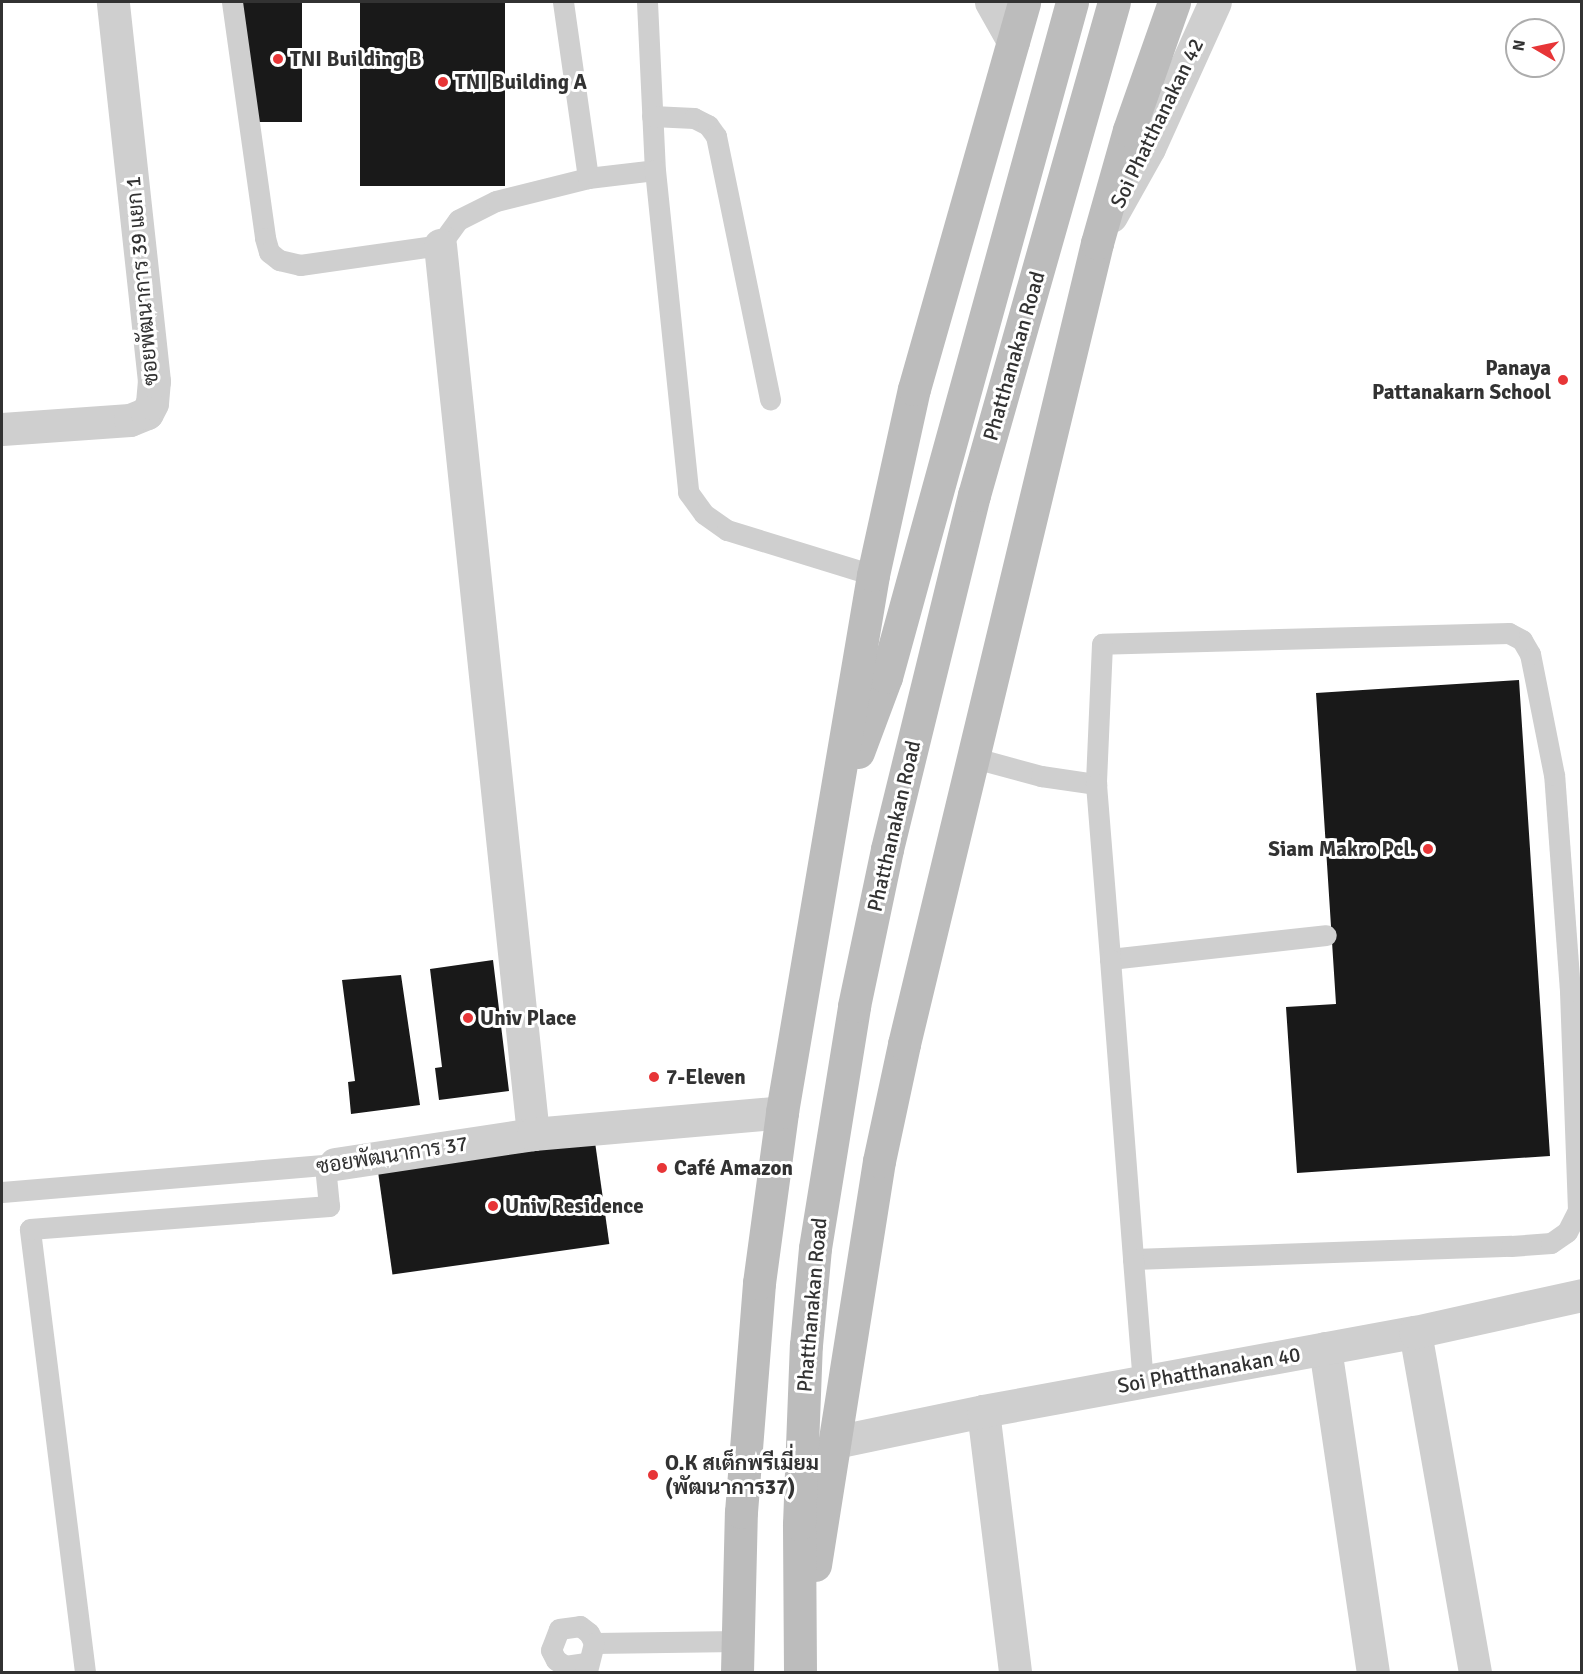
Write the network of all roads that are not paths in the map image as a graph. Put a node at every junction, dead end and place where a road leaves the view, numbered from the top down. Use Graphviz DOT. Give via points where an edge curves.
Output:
graph roads {
  1 [pos="113,2"];
  2 [pos="232,2"];
  3 [pos="562,2"];
  4 [pos="646,2"];
  5 [pos="991,2"];
  6 [pos="1024,2"];
  7 [pos="1072,2"];
  8 [pos="1114,2"];
  9 [pos="1174,2"];
  10 [pos="1215,2"];
  11 [pos="1013,41"];
  12 [pos="652,116"];
  13 [pos="655,170"];
  14 [pos="588,178"];
  15 [pos="1096,243"];
  16 [pos="440,245"];
  17 [pos="770,400"];
  18 [pos="2,429"];
  19 [pos="873,575"];
  20 [pos="971,757"];
  21 [pos="1096,784"];
  22 [pos="830,826"];
  23 [pos="1326,935"];
  24 [pos="1110,959"];
  25 [pos="782,1112"];
  26 [pos="533,1134"];
  27 [pos="330,1165"];
  28 [pos="2,1192"];
  29 [pos="1133,1259"];
  30 [pos="1581,1295"];
  31 [pos="1415,1332"];
  32 [pos="1325,1348"];
  33 [pos="1143,1382"];
  34 [pos="983,1411"];
  35 [pos="835,1442"];
  36 [pos="738,1641"];
  37 [pos="594,1643"];
  38 [pos="800,1663"];
  39 [pos="586,1668"];
  40 [pos="85,1672"];
  41 [pos="737,1672"];
  42 [pos="1015,1672"];
  43 [pos="1373,1672"];
  44 [pos="1475,1672"];
  1 -- 18 [label="street, ซอยพัฒนาการ 39 แยก 1" via="154,381 152,403 147,413 130,420"];
  2 -- 16 [label="lane" via="270,252 279,260 300,265"];
  3 -- 14 [label="lane"];
  4 -- 12 [label="lane"];
  5 -- 11 [label="street"];
  6 -- 11 [label="main road"];
  7 -- 22 [label="main road" via="886,677"];
  8 -- 38 [label="main road, Phatthanakan Road" via="974,495 887,849 854,1006 815,1248 806,1345 799,1524"];
  9 -- 15 [label="main road" via="1129,130"];
  10 -- 15 [label="street, Soi Phatthanakan 42" via="1149,148"];
  11 -- 19 [label="main road" via="914,389"];
  12 -- 13 [label="lane"];
  12 -- 17 [label="lane" via="694,118 716,136"];
  13 -- 14 [label="lane"];
  13 -- 19 [label="lane" via="688,492 704,514 727,530"];
  14 -- 16 [label="lane" via="496,201 458,220"];
  15 -- 20 [label="main road"];
  16 -- 26 [label="street"];
  19 -- 22 [label="main road"];
  20 -- 21 [label="lane" via="1041,776"];
  20 -- 35 [label="main road" via="879,1161"];
  21 -- 24 [label="lane"];
  21 -- 29 [label="lane" via="1102,644 1509,633 1522,640 1530,654 1555,798 1570,991 1578,1210 1567,1232 1551,1243 1521,1245"];
  22 -- 25 [label="main road"];
  23 -- 24 [label="lane"];
  24 -- 29 [label="lane"];
  25 -- 26 [label="street, ซอยพัฒนาการ 37"];
  25 -- 36 [label="main road" via="748,1397"];
  26 -- 27 [label="street, ซอยพัฒนาการ 37"];
  27 -- 28 [label="lane, ซอยพัฒนาการ 37"];
  27 -- 40 [label="lane" via="329,1206 30,1229"];
  29 -- 33 [label="lane"];
  30 -- 31 [label="street, Soi Phatthanakan 40"];
  31 -- 32 [label="street, Soi Phatthanakan 40"];
  31 -- 44 [label="street"];
  32 -- 33 [label="street, Soi Phatthanakan 40"];
  32 -- 43 [label="street"];
  33 -- 34 [label="street, Soi Phatthanakan 40"];
  34 -- 35 [label="street, Soi Phatthanakan 40"];
  34 -- 42 [label="street"];
  35 -- 38 [label="main road"];
  36 -- 37 [label="lane"];
  36 -- 41 [label="main road"];
  37 -- 39 [label="lane"];
  37 -- 39 [label="lane" via="580,1626 559,1629 552,1638 551,1650 565,1666"];
}
